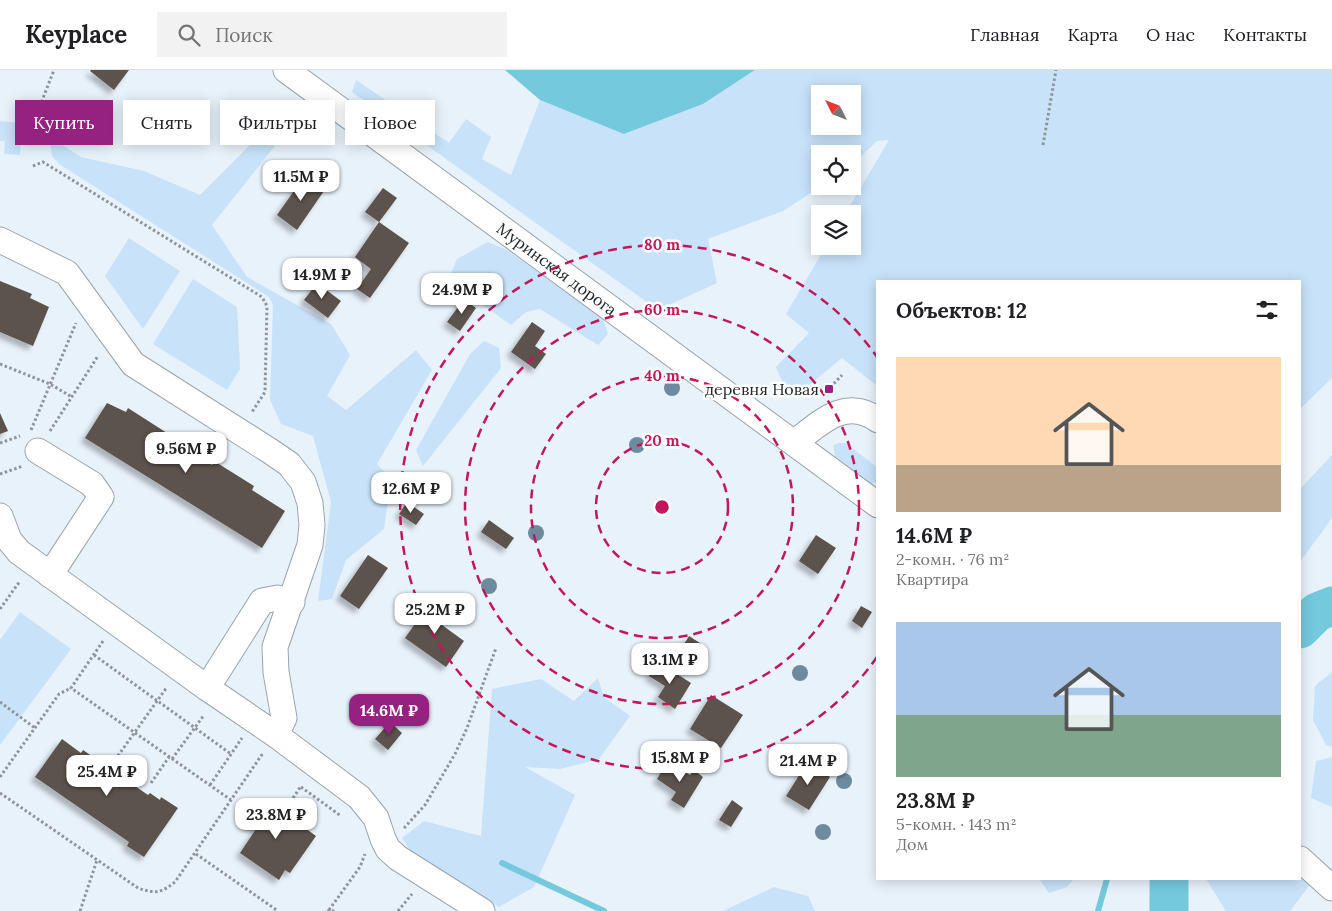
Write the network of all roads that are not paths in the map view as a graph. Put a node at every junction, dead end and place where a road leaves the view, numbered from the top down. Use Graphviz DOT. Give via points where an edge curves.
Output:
graph roads {
  1 [pos="286,70"];
  2 [pos="0,240"];
  3 [pos="876,419"];
  4 [pos="30,440"];
  5 [pos="794,443"];
  6 [pos="876,504"];
  7 [pos="0,516"];
  8 [pos="42,569"];
  9 [pos="292,602"];
  10 [pos="212,692"];
  11 [pos="276,735"];
  12 [pos="1301,860"];
  13 [pos="1332,888"];
  14 [pos="482,911"];
  1 -- 5 [label="street, Муринская дорога"];
  2 -- 9 [label="street" via="67,273 133,364 289,464 303,482 310,503 312,525 310,545"];
  3 -- 5 [label="street" via="860,411 832,414"];
  4 -- 8 [label="street" via="92,484 101,497"];
  5 -- 6 [label="street, Муринская дорога"];
  7 -- 8 [label="street" via="9,540"];
  8 -- 10 [label="street"];
  9 -- 10 [label="street" via="278,598 262,601"];
  9 -- 11 [label="street" via="275,647 284,718"];
  10 -- 11 [label="street"];
  11 -- 14 [label="street" via="359,797 376,818 388,849 398,858"];
  12 -- 13 [label="street"];
}
